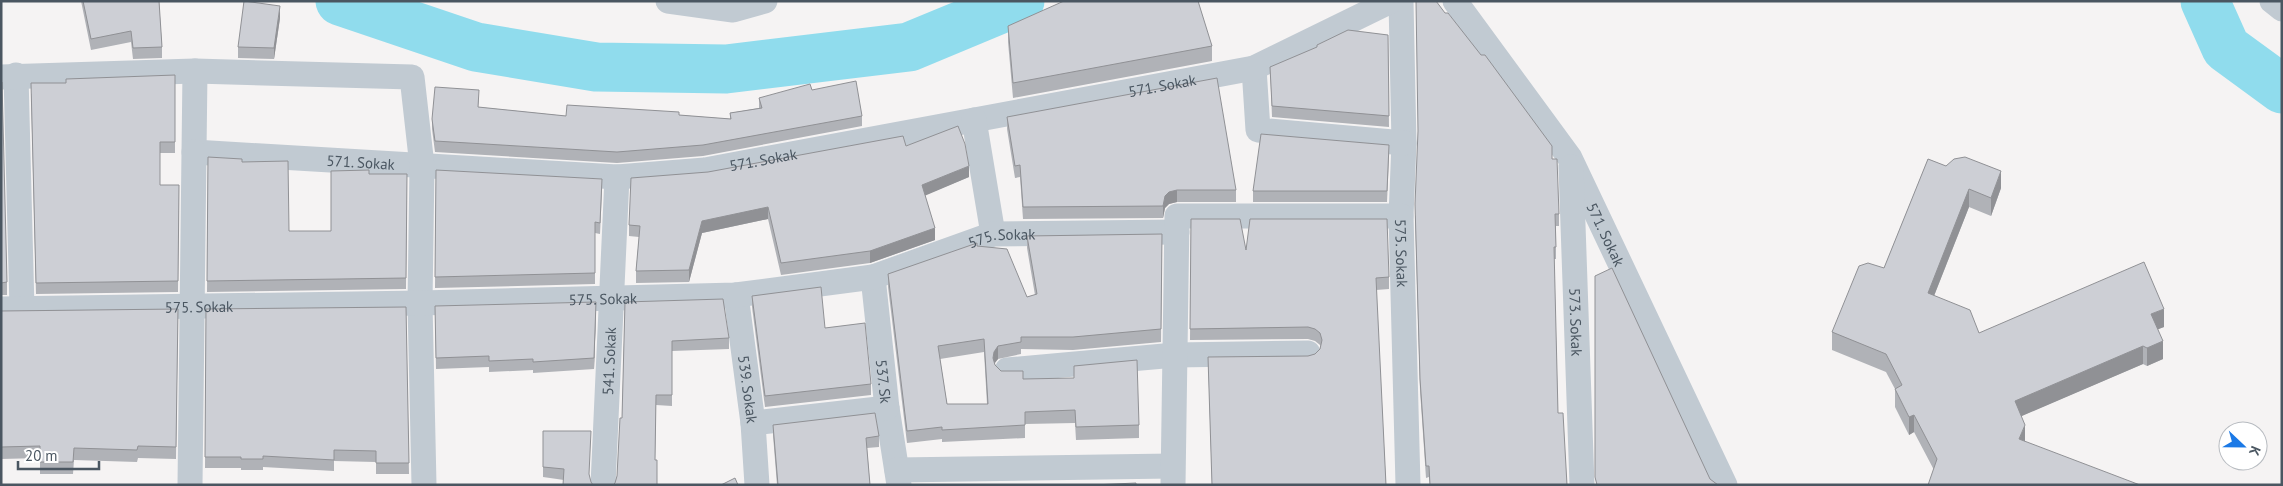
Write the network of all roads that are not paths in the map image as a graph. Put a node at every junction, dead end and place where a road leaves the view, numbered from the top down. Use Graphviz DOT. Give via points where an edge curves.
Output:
graph roads {
  1 [pos="668,1"];
  2 [pos="765,1"];
  3 [pos="1391,1"];
  4 [pos="1401,1"];
  5 [pos="1455,1"];
  6 [pos="2272,1"];
  7 [pos="2282,9"];
  8 [pos="1254,68"];
  9 [pos="195,71"];
  10 [pos="8,76"];
  11 [pos="974,120"];
  12 [pos="1404,142"];
  13 [pos="194,152"];
  14 [pos="1570,158"];
  15 [pos="422,166"];
  16 [pos="617,177"];
  17 [pos="1401,216"];
  18 [pos="1177,224"];
  19 [pos="993,234"];
  20 [pos="873,277"];
  21 [pos="736,295"];
  22 [pos="612,298"];
  23 [pos="420,303"];
  24 [pos="191,307"];
  25 [pos="12,309"];
  26 [pos="1308,353"];
  27 [pos="1175,354"];
  28 [pos="1007,370"];
  29 [pos="886,408"];
  30 [pos="753,424"];
  31 [pos="1172,475"];
  32 [pos="898,477"];
  33 [pos="190,485"];
  34 [pos="424,485"];
  35 [pos="603,485"];
  36 [pos="757,485"];
  37 [pos="1408,485"];
  38 [pos="1582,485"];
  39 [pos="1725,485"];
  1 -- 2 [label="street" via="733,10"];
  3 -- 8 [label="street, 571. Sokak"];
  4 -- 12 [label="street"];
  5 -- 14 [label="street, 571. Sokak"];
  6 -- 7 [label="street"];
  8 -- 11 [label="street, 571. Sokak"];
  8 -- 12 [label="street" via="1258,130"];
  9 -- 10 [label="street"];
  9 -- 13 [label="street"];
  9 -- 15 [label="street" via="412,77"];
  10 -- 25 [label="street"];
  11 -- 16 [label="street, 571. Sokak" via="706,170"];
  11 -- 19 [label="street"];
  12 -- 17 [label="street"];
  13 -- 15 [label="street, 571. Sokak"];
  13 -- 24 [label="street"];
  14 -- 38 [label="street, 573. Sokak"];
  14 -- 39 [label="street, 571. Sokak"];
  15 -- 16 [label="street, 571. Sokak"];
  15 -- 23 [label="street"];
  16 -- 22 [label="street, 541. Sokak"];
  17 -- 18 [label="street, 575. Sokak"];
  17 -- 37 [label="street, 575. Sokak"];
  18 -- 19 [label="street, 575. Sokak"];
  18 -- 27 [label="street"];
  19 -- 20 [label="street, 575. Sokak"];
  20 -- 21 [label="street, 575. Sokak"];
  20 -- 29 [label="street, 537. Sk"];
  21 -- 22 [label="street, 575. Sokak"];
  21 -- 30 [label="street, 539. Sokak"];
  22 -- 23 [label="street, 575. Sokak"];
  22 -- 35 [label="street, 541. Sokak"];
  23 -- 24 [label="street, 575. Sokak"];
  23 -- 34 [label="street"];
  24 -- 25 [label="street, 575. Sokak"];
  24 -- 33 [label="street"];
  26 -- 27 [label="street"];
  27 -- 28 [label="street"];
  27 -- 31 [label="street"];
  29 -- 30 [label="street"];
  29 -- 32 [label="street, 537. Sk"];
  30 -- 36 [label="street, 539. Sokak"];
  31 -- 32 [label="street"];
}
